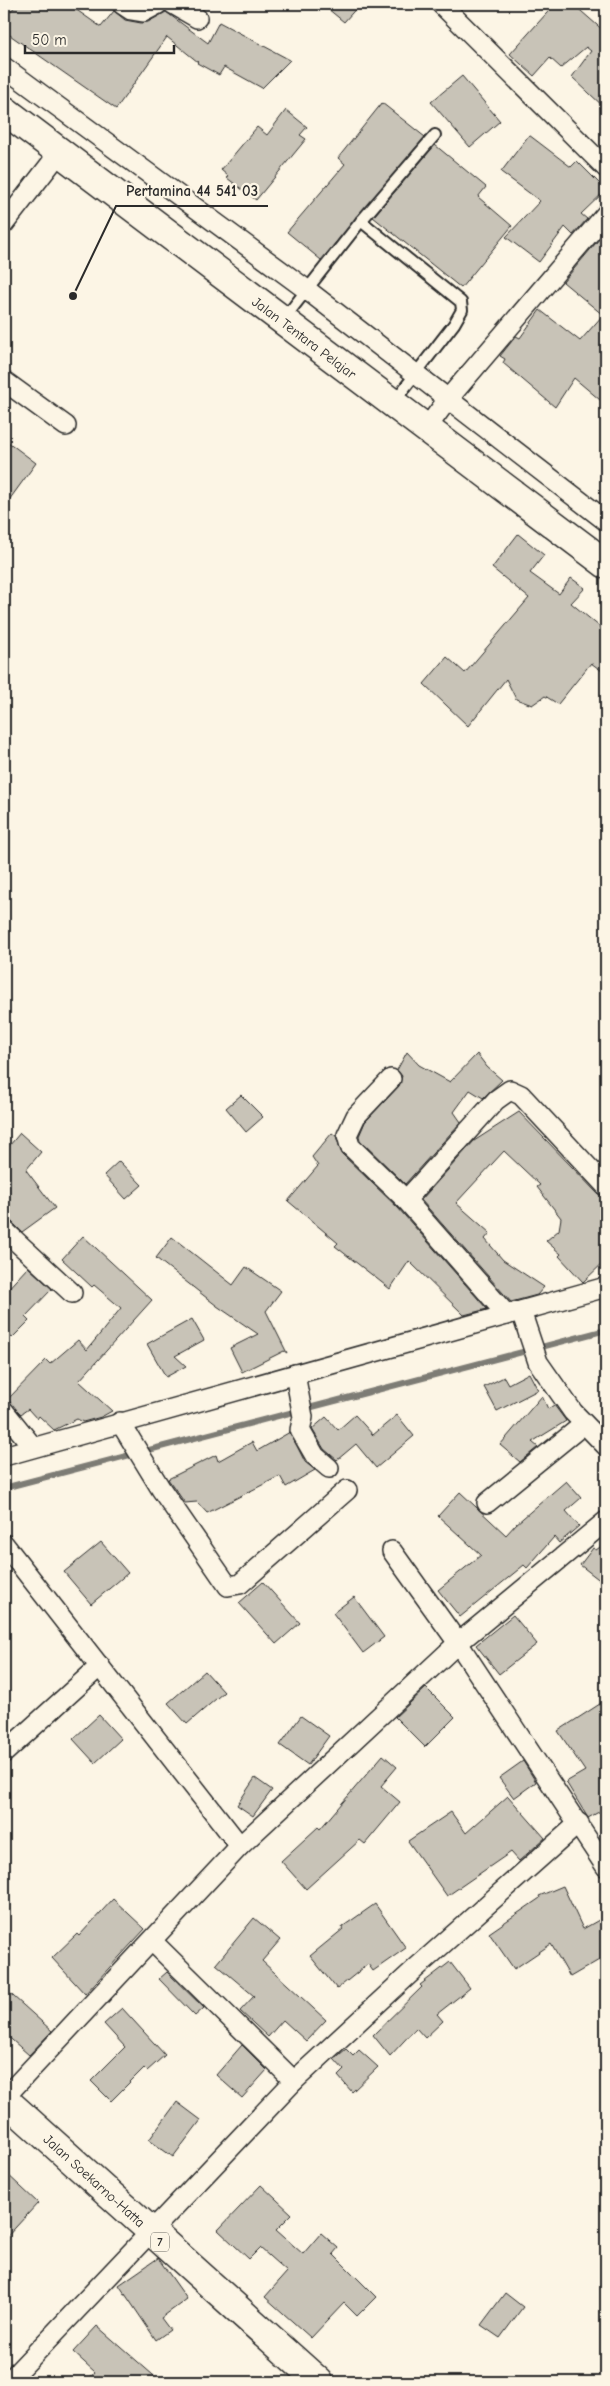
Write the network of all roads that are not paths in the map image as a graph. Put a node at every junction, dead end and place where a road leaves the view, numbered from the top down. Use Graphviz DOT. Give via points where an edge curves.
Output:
graph roads {
  1 [pos="122,4"];
  2 [pos="158,4"];
  3 [pos="173,4"];
  4 [pos="441,4"];
  5 [pos="197,18"];
  6 [pos="4,67"];
  7 [pos="4,110"];
  8 [pos="435,135"];
  9 [pos="59,153"];
  10 [pos="606,168"];
  11 [pos="606,214"];
  12 [pos="361,221"];
  13 [pos="4,224"];
  14 [pos="307,290"];
  15 [pos="282,321"];
  16 [pos="416,374"];
  17 [pos="4,381"];
  18 [pos="448,399"];
  19 [pos="392,404"];
  20 [pos="66,426"];
  21 [pos="426,428"];
  22 [pos="606,521"];
  23 [pos="606,564"];
  24 [pos="391,1079"];
  25 [pos="606,1186"];
  26 [pos="406,1200"];
  27 [pos="4,1230"];
  28 [pos="606,1287"];
  29 [pos="72,1293"];
  30 [pos="514,1313"];
  31 [pos="297,1382"];
  32 [pos="4,1411"];
  33 [pos="120,1422"];
  34 [pos="584,1424"];
  35 [pos="606,1446"];
  36 [pos="34,1447"];
  37 [pos="4,1456"];
  38 [pos="329,1468"];
  39 [pos="348,1490"];
  40 [pos="487,1502"];
  41 [pos="606,1521"];
  42 [pos="4,1544"];
  43 [pos="392,1551"];
  44 [pos="458,1643"];
  45 [pos="100,1666"];
  46 [pos="4,1753"];
  47 [pos="579,1823"];
  48 [pos="240,1846"];
  49 [pos="606,1867"];
  50 [pos="152,1941"];
  51 [pos="294,2081"];
  52 [pos="4,2098"];
  53 [pos="150,2232"];
  54 [pos="8,2382"];
  55 [pos="319,2382"];
  1 -- 2 [label="street" via="143,12"];
  3 -- 5 [label="street"];
  4 -- 10 [label="street"];
  6 -- 14 [label="street"];
  7 -- 9 [label="main road, Jalan Tentara Pelajar"];
  8 -- 12 [label="lane"];
  9 -- 13 [label="street"];
  9 -- 15 [label="main road, Jalan Tentara Pelajar"];
  11 -- 18 [label="street"];
  12 -- 14 [label="lane"];
  12 -- 16 [label="lane" via="461,302 462,310 454,324"];
  14 -- 15 [label="lane"];
  14 -- 16 [label="street"];
  15 -- 19 [label="main road, Jalan Tentara Pelajar"];
  16 -- 18 [label="street"];
  16 -- 19 [label="lane"];
  17 -- 20 [label="street"];
  18 -- 21 [label="street"];
  18 -- 22 [label="street"];
  19 -- 21 [label="main road, Jalan Tentara Pelajar"];
  21 -- 23 [label="main road, Jalan Tentara Pelajar"];
  24 -- 26 [label="street" via="356,1116 347,1135 350,1146"];
  25 -- 26 [label="street" via="521,1095 510,1090 496,1100"];
  26 -- 30 [label="street"];
  27 -- 29 [label="street"];
  28 -- 30 [label="street"];
  30 -- 31 [label="street"];
  30 -- 34 [label="street" via="530,1338 538,1362"];
  31 -- 33 [label="street"];
  31 -- 38 [label="street" via="303,1417 300,1430 315,1456"];
  32 -- 36 [label="street"];
  33 -- 36 [label="street"];
  33 -- 39 [label="street" via="228,1586 240,1584"];
  34 -- 35 [label="street"];
  34 -- 40 [label="street"];
  36 -- 37 [label="street"];
  41 -- 44 [label="street"];
  42 -- 45 [label="street"];
  43 -- 44 [label="street"];
  44 -- 47 [label="street"];
  44 -- 48 [label="street"];
  45 -- 46 [label="street"];
  45 -- 48 [label="street"];
  47 -- 49 [label="street"];
  47 -- 51 [label="street"];
  48 -- 50 [label="street"];
  50 -- 51 [label="street"];
  50 -- 52 [label="street"];
  51 -- 53 [label="street"];
  52 -- 53 [label="main road, Jalan Soekarno-Hatta / 7"];
  53 -- 54 [label="street"];
  53 -- 55 [label="main road, Jalan Soekarno-Hatta / 7"];
}
